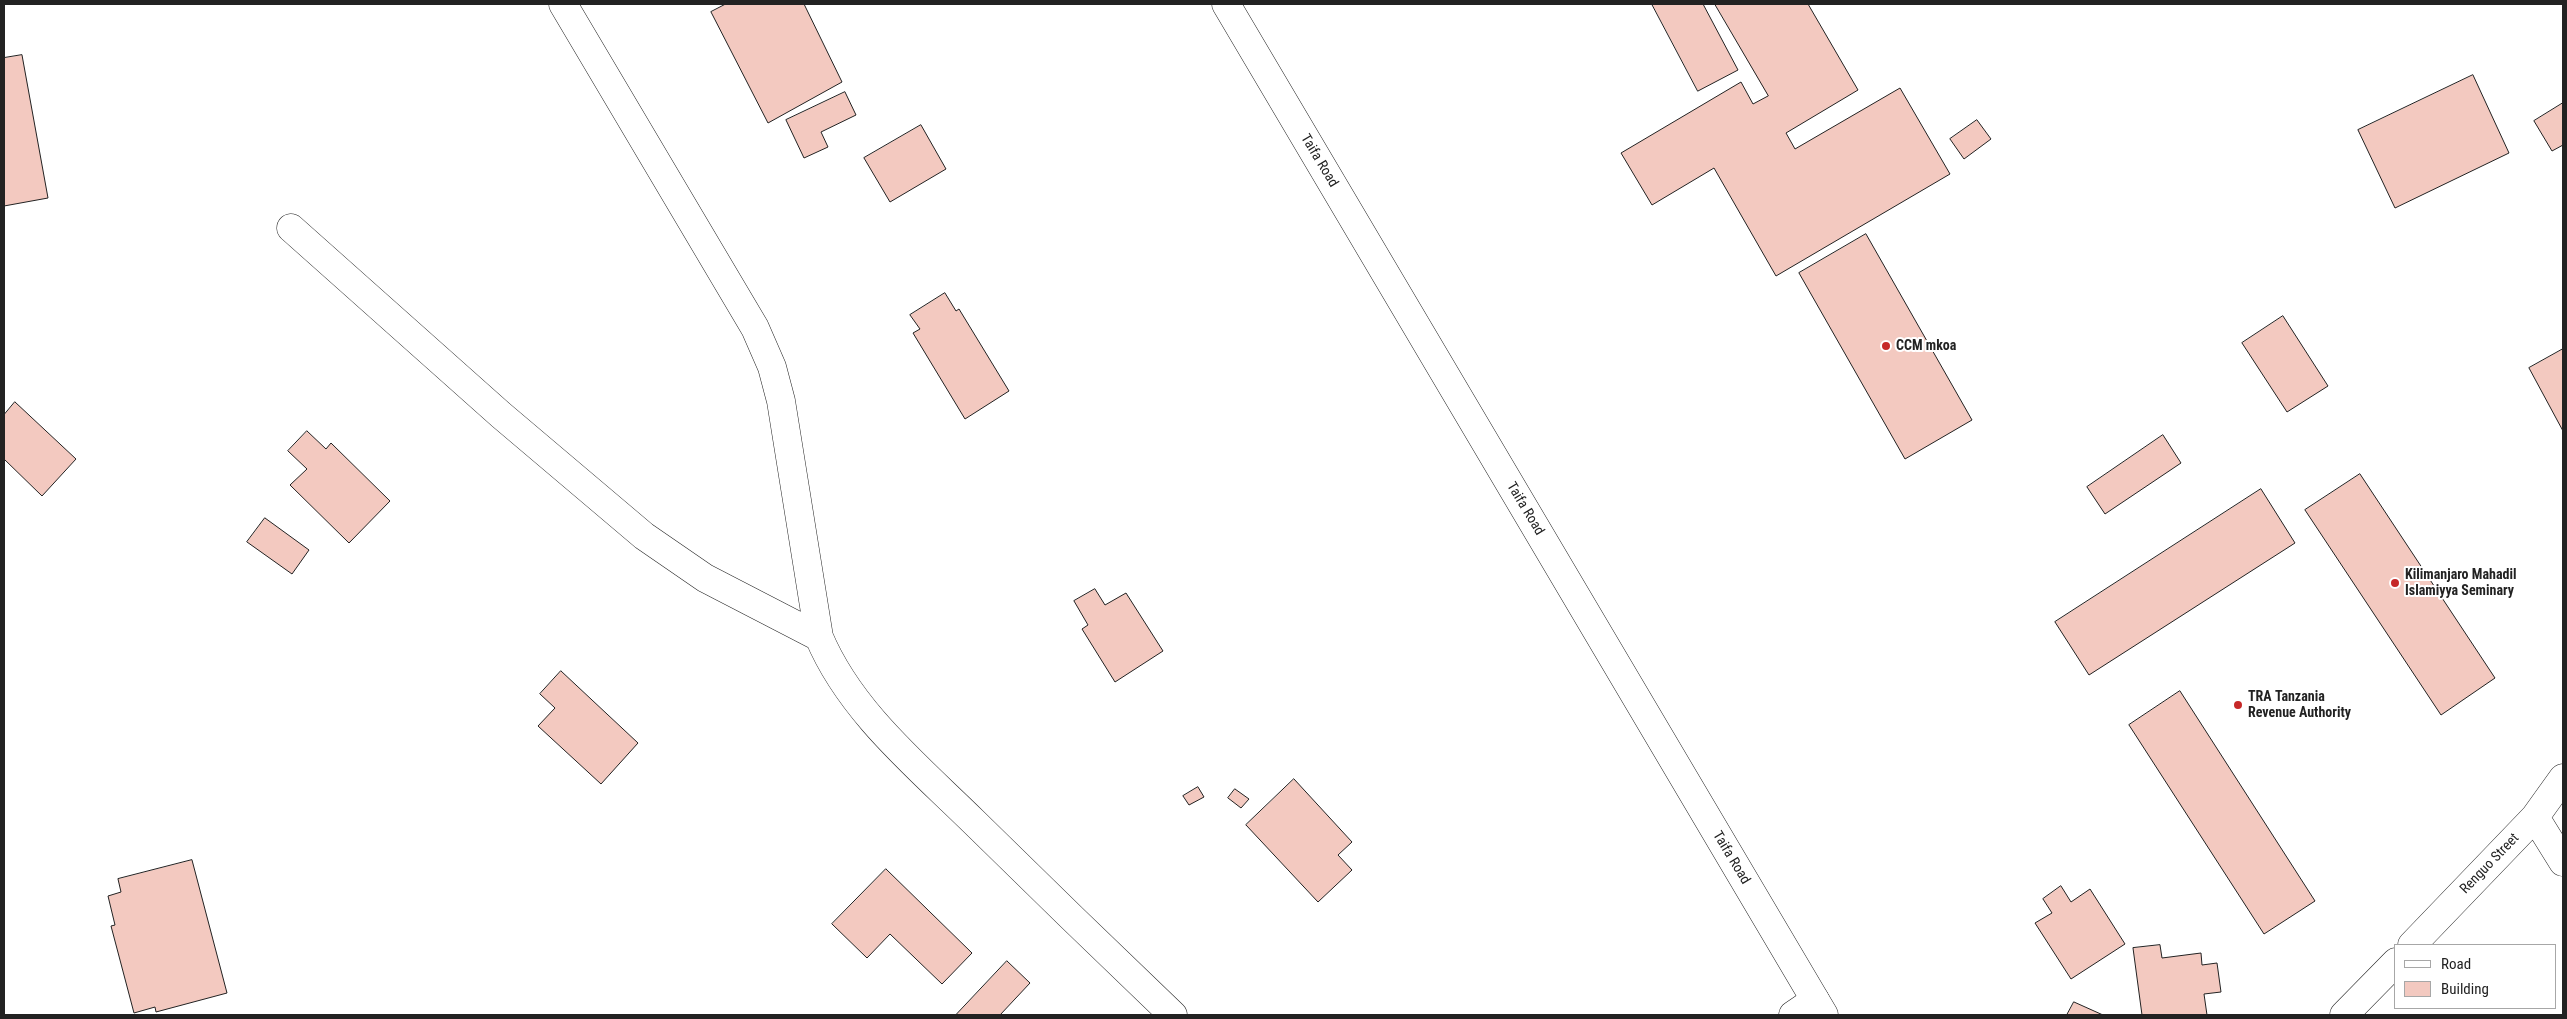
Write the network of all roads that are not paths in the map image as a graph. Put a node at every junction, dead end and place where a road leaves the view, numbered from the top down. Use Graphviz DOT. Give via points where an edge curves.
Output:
graph roads {
  1 [pos="563,4"];
  2 [pos="1226,4"];
  3 [pos="291,228"];
  4 [pos="818,637"];
  5 [pos="2563,778"];
  6 [pos="2535,818"];
  7 [pos="2563,862"];
  8 [pos="2413,944"];
  9 [pos="2394,964"];
  10 [pos="1820,1008"];
  11 [pos="1173,1015"];
  12 [pos="1792,1015"];
  13 [pos="2344,1015"];
  1 -- 4 [label="main road" via="756,328 772,367 782,410"];
  2 -- 10 [label="main road, Taifa Road"];
  3 -- 4 [label="main road" via="501,415 644,536 705,578"];
  4 -- 11 [label="main road" via="828,660 864,710 916,765"];
  5 -- 6 [label="main road, Renguo Street"];
  6 -- 7 [label="main road"];
  6 -- 8 [label="main road, Renguo Street"];
  9 -- 13 [label="main road"];
  10 -- 12 [label="main road"];
}
